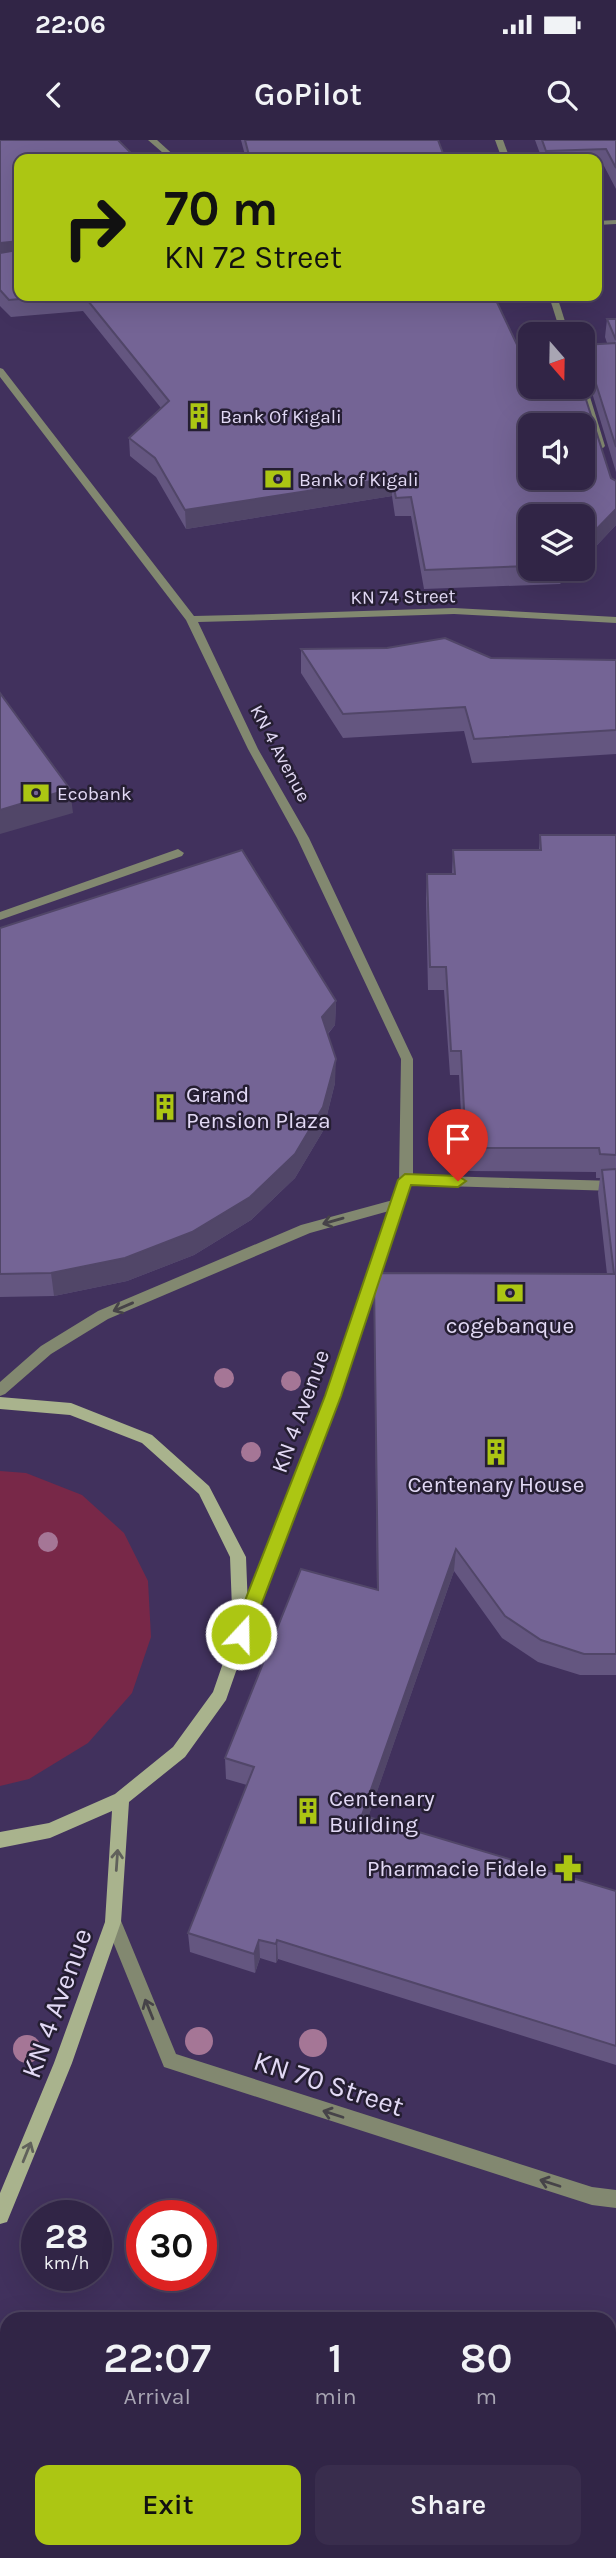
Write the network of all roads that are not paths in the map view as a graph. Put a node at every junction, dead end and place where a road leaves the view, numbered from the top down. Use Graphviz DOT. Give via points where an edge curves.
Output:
graph roads {
  1 [pos="152,140"];
  2 [pos="168,154"];
  3 [pos="555,301"];
  4 [pos="561,322"];
  5 [pos="0,371"];
  6 [pos="586,399"];
  7 [pos="605,460"];
  8 [pos="191,620"];
  9 [pos="616,620"];
  10 [pos="178,853"];
  11 [pos="0,916"];
  12 [pos="405,1180"];
  13 [pos="616,1186"];
  14 [pos="399,1203"];
  15 [pos="0,1391"];
  16 [pos="0,1403"];
  17 [pos="241,1634"];
  18 [pos="121,1798"];
  19 [pos="0,1840"];
  20 [pos="113,1922"];
  21 [pos="616,2199"];
  22 [pos="0,2215"];
  1 -- 2 [label="street"];
  3 -- 4 [label="street"];
  5 -- 8 [label="street, KN 4 Avenue"];
  6 -- 7 [label="street"];
  8 -- 9 [label="street, KN 74 Street" via="454,611"];
  8 -- 12 [label="street, KN 4 Avenue" via="253,750 303,838 407,1059"];
  10 -- 11 [label="street"];
  12 -- 13 [label="street"];
  12 -- 14 [label="street, KN 4 Avenue"];
  14 -- 15 [label="street, one-way" via="306,1228 103,1315 46,1350"];
  14 -- 17 [label="street, KN 4 Avenue" via="333,1396"];
  16 -- 17 [label="main road" via="71,1409 147,1438 204,1490 237,1557"];
  17 -- 18 [label="main road" via="220,1695 179,1752"];
  18 -- 19 [label="main road" via="50,1830"];
  20 -- 18 [label="main road, KN 4 Avenue, one-way"];
  21 -- 20 [label="street, KN 70 Street, one-way" via="592,2196 170,2062"];
  22 -- 20 [label="main road, KN 4 Avenue, one-way" via="63,2063"];
}
